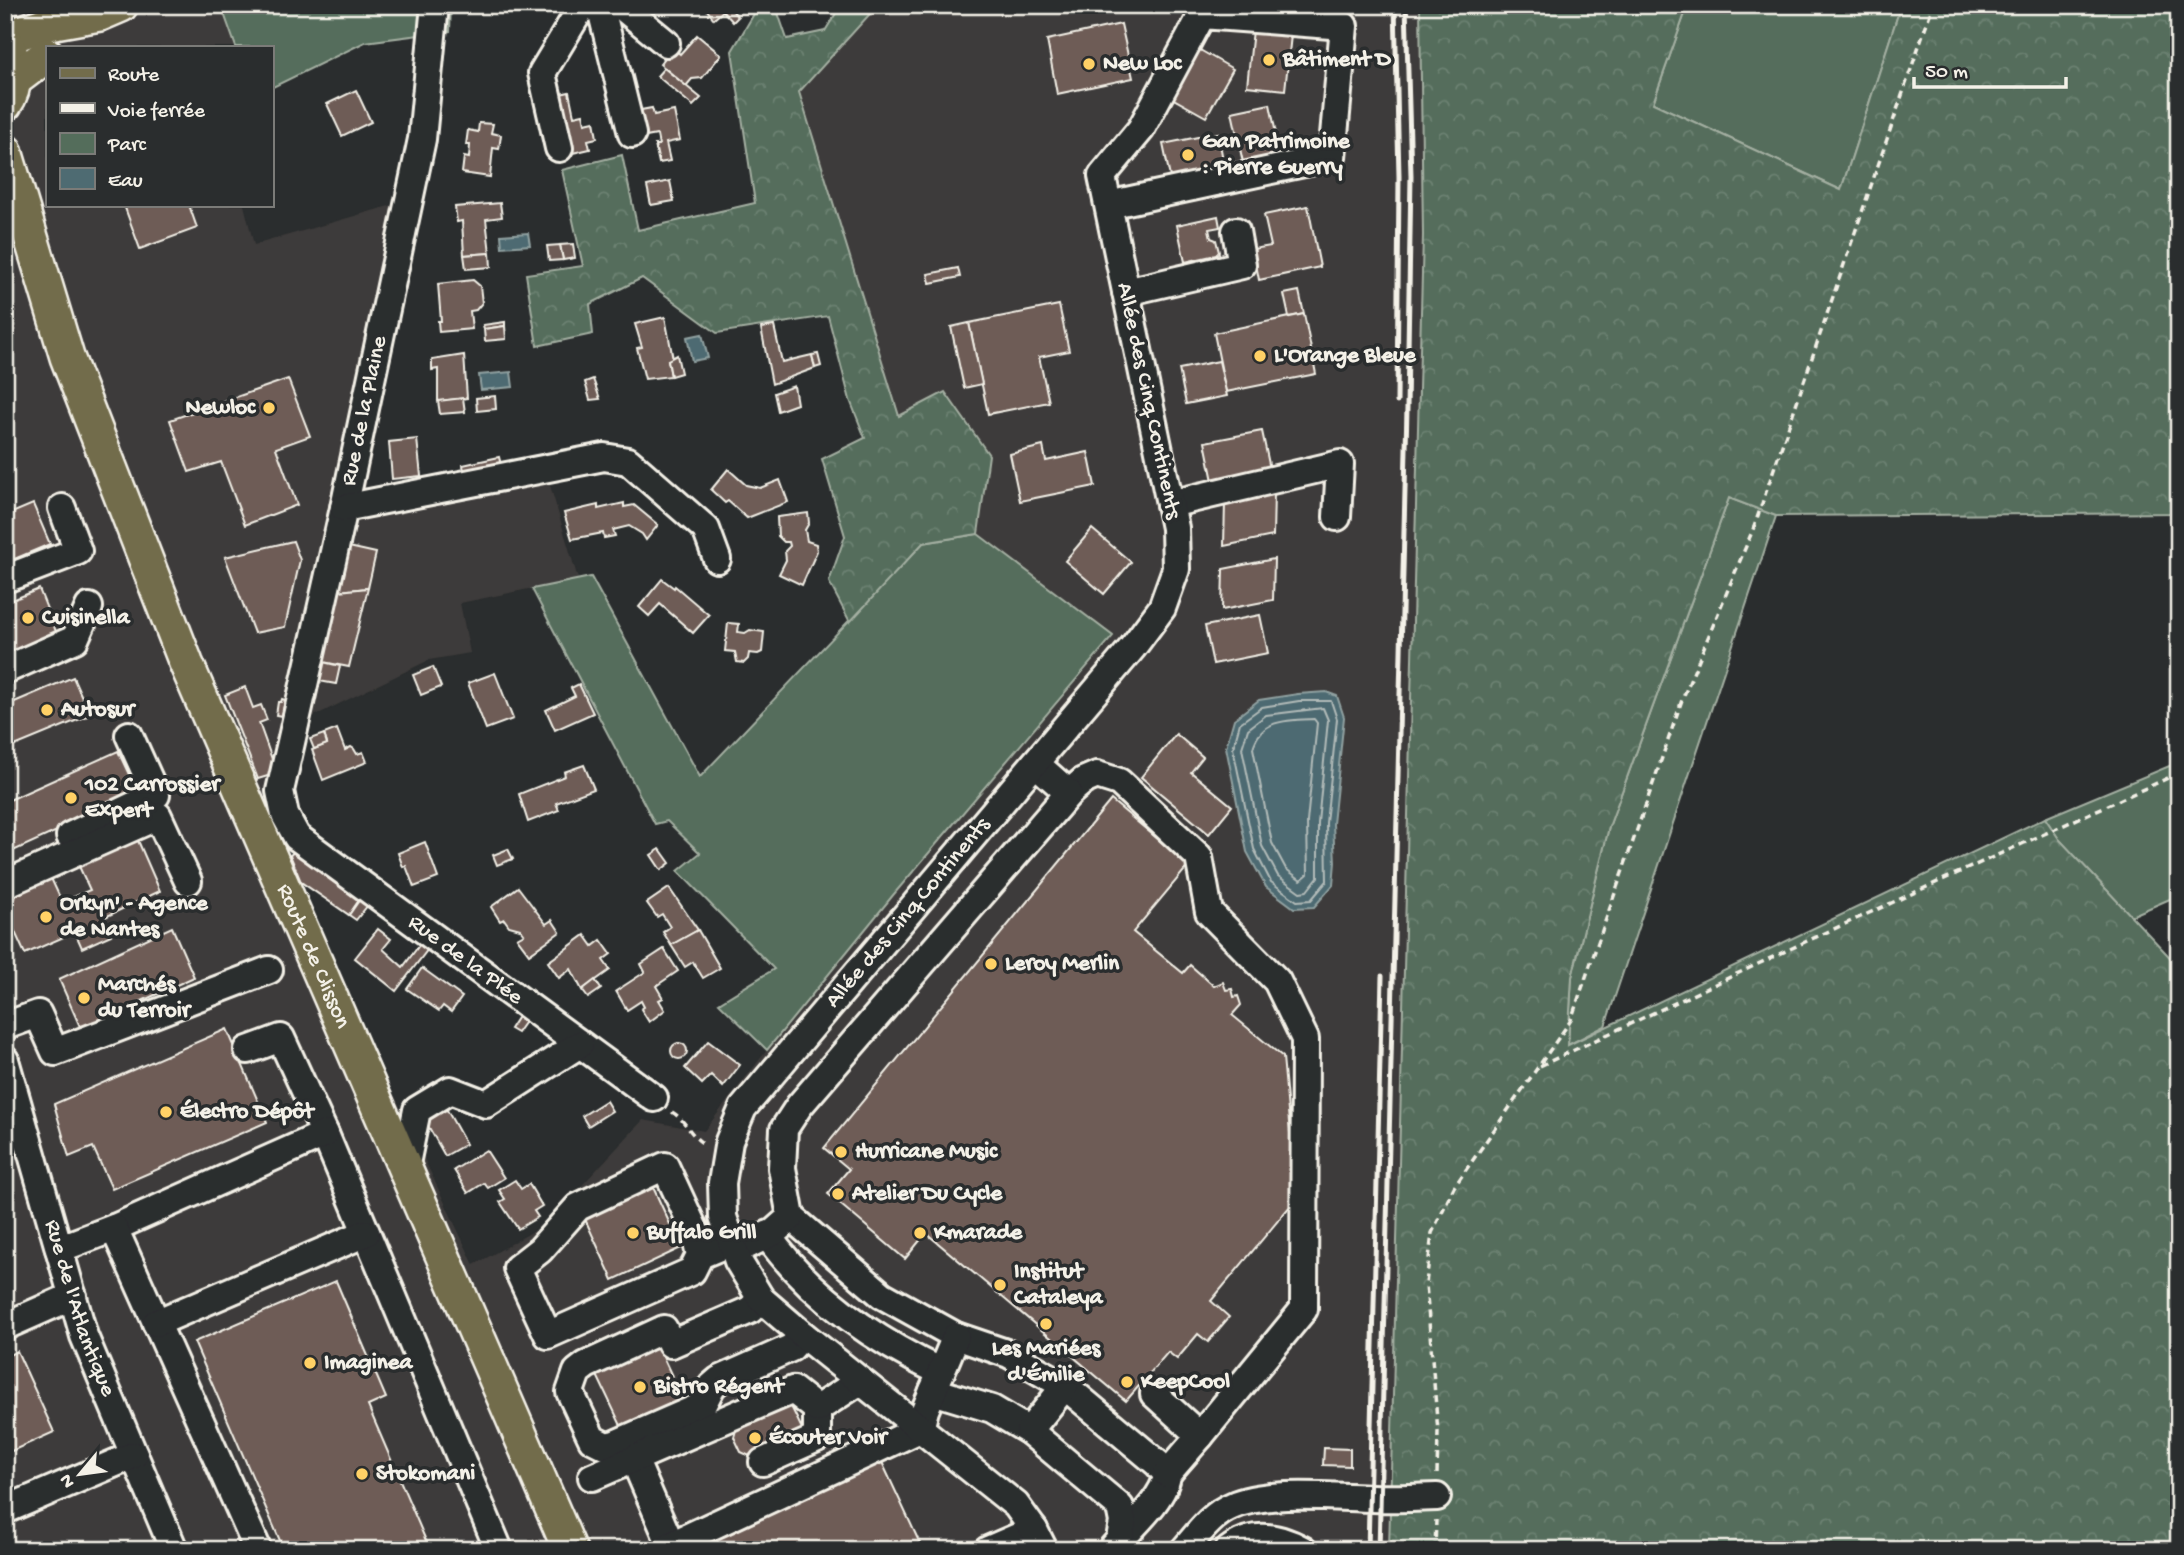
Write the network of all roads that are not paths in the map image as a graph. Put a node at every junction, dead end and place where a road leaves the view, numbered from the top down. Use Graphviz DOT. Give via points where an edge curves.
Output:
graph roads {
  1 [pos="435,5"];
  2 [pos="583,5"];
  3 [pos="600,5"];
  4 [pos="620,5"];
  5 [pos="111,10"];
  6 [pos="5,38"];
  7 [pos="666,43"];
  8 [pos="59,46"];
  9 [pos="46,56"];
  10 [pos="10,92"];
  11 [pos="632,134"];
  12 [pos="559,148"];
  13 [pos="5,152"];
  14 [pos="1108,205"];
  15 [pos="5,229"];
  16 [pos="1236,231"];
  17 [pos="1126,292"];
  18 [pos="67,357"];
  19 [pos="1170,503"];
  20 [pos="62,508"];
  21 [pos="344,508"];
  22 [pos="1337,517"];
  23 [pos="717,559"];
  24 [pos="5,579"];
  25 [pos="89,607"];
  26 [pos="5,670"];
  27 [pos="128,735"];
  28 [pos="1035,763"];
  29 [pos="1069,793"];
  30 [pos="285,815"];
  31 [pos="5,867"];
  32 [pos="188,881"];
  33 [pos="5,884"];
  34 [pos="269,970"];
  35 [pos="5,1026"];
  36 [pos="580,1044"];
  37 [pos="248,1050"];
  38 [pos="5,1060"];
  39 [pos="10,1095"];
  40 [pos="654,1098"];
  41 [pos="325,1134"];
  42 [pos="405,1169"];
  43 [pos="791,1217"];
  44 [pos="114,1228"];
  45 [pos="366,1233"];
  46 [pos="767,1235"];
  47 [pos="733,1246"];
  48 [pos="59,1249"];
  49 [pos="700,1255"];
  50 [pos="73,1296"];
  51 [pos="761,1298"];
  52 [pos="156,1323"];
  53 [pos="5,1326"];
  54 [pos="803,1335"];
  55 [pos="956,1336"];
  56 [pos="860,1381"];
  57 [pos="937,1381"];
  58 [pos="1065,1386"];
  59 [pos="1154,1394"];
  60 [pos="817,1409"];
  61 [pos="920,1429"];
  62 [pos="1029,1431"];
  63 [pos="1200,1436"];
  64 [pos="134,1455"];
  65 [pos="634,1459"];
  66 [pos="763,1462"];
  67 [pos="1167,1474"];
  68 [pos="592,1477"];
  69 [pos="1437,1497"];
  70 [pos="5,1510"];
  71 [pos="1039,1540"];
  72 [pos="1116,1544"];
  73 [pos="673,1547"];
  74 [pos="174,1550"];
  75 [pos="258,1550"];
  76 [pos="500,1550"];
  77 [pos="570,1550"];
  78 [pos="988,1550"];
  79 [pos="1184,1550"];
  80 [pos="1228,1550"];
  81 [pos="1303,1550"];
  1 -- 21 [label="street, Rue de la Plaine" via="422,139"];
  2 -- 12 [label="street" via="542,73"];
  3 -- 11 [label="street"];
  4 -- 7 [label="street"];
  5 -- 6 [label="main road"];
  5 -- 8 [label="main road"];
  6 -- 10 [label="main road" via="13,58"];
  9 -- 10 [label="main road"];
  13 -- 18 [label="main road, Route de Clisson"];
  14 -- 14 [label="street, Allée des Cinq Continents" via="1102,176 1142,129 1202,15 1344,26 1332,158"];
  14 -- 17 [label="street, Allée des Cinq Continents"];
  15 -- 18 [label="main road, Route de Clisson"];
  16 -- 17 [label="street" via="1242,265"];
  17 -- 19 [label="street, Allée des Cinq Continents"];
  18 -- 42 [label="main road, Route de Clisson" via="186,663"];
  19 -- 22 [label="street" via="1340,464"];
  19 -- 28 [label="street, Allée des Cinq Continents" via="1176,569 1162,608"];
  20 -- 24 [label="street" via="78,551"];
  21 -- 23 [label="street" via="604,457 628,461 706,529"];
  21 -- 30 [label="street, Rue de la Plaine" via="280,792"];
  25 -- 26 [label="street" via="75,639"];
  27 -- 31 [label="street" via="156,795"];
  28 -- 29 [label="street"];
  28 -- 47 [label="street, Allée des Cinq Continents" via="743,1108 729,1142 722,1183 723,1217"];
  29 -- 43 [label="street" via="799,1106 784,1129 782,1168"];
  29 -- 63 [label="street" via="1097,775 1119,782 1199,857 1209,912 1277,982 1305,1039 1304,1310"];
  30 -- 36 [label="street, Rue de la Plée" via="297,837"];
  32 -- 33 [label="street" via="158,816"];
  34 -- 35 [label="street" via="55,1052 38,1014"];
  36 -- 40 [label="street, Rue de la Plée"];
  36 -- 42 [label="street" via="486,1104 450,1090 417,1110"];
  37 -- 41 [label="street" via="281,1038"];
  38 -- 39 [label="street, Rue de l'Atlantique"];
  39 -- 48 [label="street, Rue de l'Atlantique"];
  41 -- 44 [label="street"];
  41 -- 45 [label="street"];
  42 -- 77 [label="main road, Route de Clisson"];
  43 -- 46 [label="street"];
  43 -- 55 [label="street" via="882,1295"];
  44 -- 48 [label="street"];
  44 -- 52 [label="street"];
  45 -- 52 [label="street"];
  45 -- 76 [label="street"];
  46 -- 47 [label="street"];
  46 -- 57 [label="street" via="816,1290"];
  47 -- 49 [label="street"];
  47 -- 51 [label="street, Allée des Cinq Continents"];
  48 -- 50 [label="street, Rue de l'Atlantique"];
  49 -- 49 [label="street" via="694,1228 665,1166 578,1207 540,1250 517,1268 548,1335 692,1271"];
  50 -- 53 [label="street"];
  50 -- 64 [label="street, Rue de l'Atlantique" via="84,1336"];
  51 -- 54 [label="street, Allée des Cinq Continents"];
  51 -- 54 [label="street" via="750,1310 671,1344 664,1329 586,1364 577,1372 570,1392 592,1439 606,1446 615,1444 702,1406 719,1380 791,1348"];
  52 -- 75 [label="street"];
  54 -- 56 [label="street, Allée des Cinq Continents"];
  55 -- 57 [label="street"];
  55 -- 58 [label="street" via="1009,1354"];
  56 -- 60 [label="street"];
  56 -- 61 [label="street, Allée des Cinq Continents"];
  57 -- 61 [label="street"];
  57 -- 62 [label="street"];
  58 -- 62 [label="street"];
  58 -- 67 [label="street"];
  59 -- 63 [label="street"];
  60 -- 65 [label="street" via="793,1390"];
  60 -- 66 [label="street" via="817,1438"];
  61 -- 71 [label="street, Allée des Cinq Continents" via="1016,1505"];
  61 -- 73 [label="street"];
  62 -- 72 [label="street" via="1120,1507 1123,1522"];
  63 -- 67 [label="street"];
  64 -- 70 [label="street"];
  64 -- 74 [label="street, Rue de l'Atlantique"];
  65 -- 68 [label="street"];
  65 -- 73 [label="street"];
  67 -- 72 [label="street" via="1155,1500"];
  69 -- 79 [label="street" via="1252,1500 1216,1516"];
  71 -- 78 [label="street"];
  80 -- 81 [label="street" via="1252,1537 1276,1538"];
}
